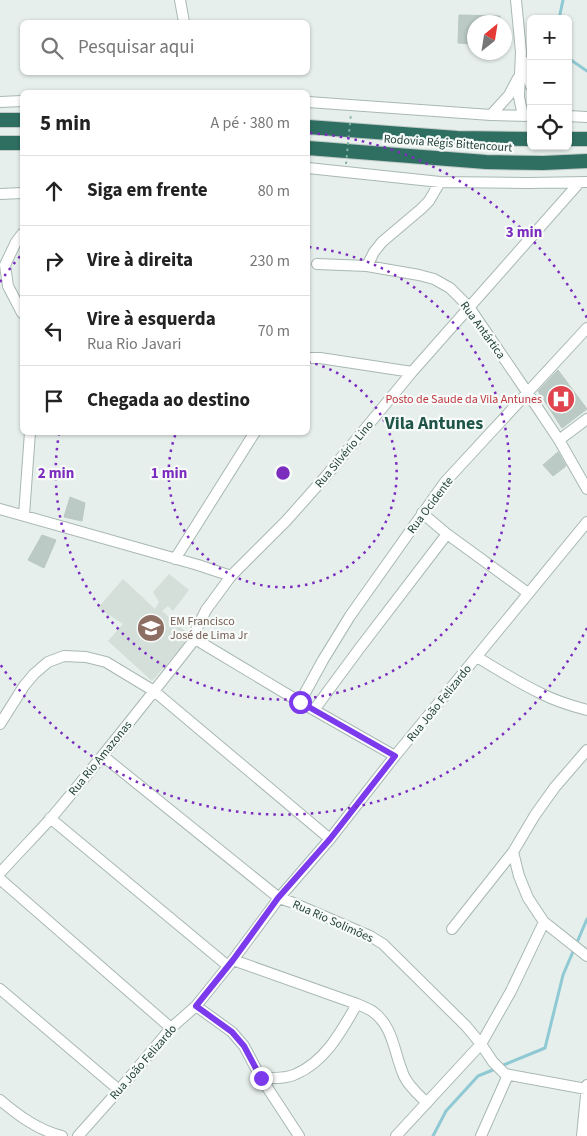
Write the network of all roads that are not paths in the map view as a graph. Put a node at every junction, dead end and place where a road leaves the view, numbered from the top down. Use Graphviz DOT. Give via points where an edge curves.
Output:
graph roads {
  1 [pos="180,0"];
  2 [pos="516,0"];
  3 [pos="184,20"];
  4 [pos="521,52"];
  5 [pos="527,72"];
  6 [pos="520,75"];
  7 [pos="20,101"];
  8 [pos="0,102"];
  9 [pos="310,102"];
  10 [pos="491,115"];
  11 [pos="527,116"];
  12 [pos="572,116"];
  13 [pos="587,117"];
  14 [pos="0,120"];
  15 [pos="20,120"];
  16 [pos="310,126"];
  17 [pos="572,139"];
  18 [pos="587,139"];
  19 [pos="527,140"];
  20 [pos="20,142"];
  21 [pos="0,143"];
  22 [pos="310,148"];
  23 [pos="587,162"];
  24 [pos="310,168"];
  25 [pos="440,182"];
  26 [pos="583,183"];
  27 [pos="20,193"];
  28 [pos="0,194"];
  29 [pos="20,237"];
  30 [pos="317,264"];
  31 [pos="367,266"];
  32 [pos="2,267"];
  33 [pos="469,307"];
  34 [pos="20,309"];
  35 [pos="587,328"];
  36 [pos="310,358"];
  37 [pos="412,372"];
  38 [pos="527,392"];
  39 [pos="587,419"];
  40 [pos="30,435"];
  41 [pos="253,435"];
  42 [pos="559,440"];
  43 [pos="587,489"];
  44 [pos="0,509"];
  45 [pos="422,513"];
  46 [pos="24,515"];
  47 [pos="587,522"];
  48 [pos="448,534"];
  49 [pos="175,559"];
  50 [pos="232,576"];
  51 [pos="528,593"];
  52 [pos="195,639"];
  53 [pos="477,657"];
  54 [pos="154,691"];
  55 [pos="300,702"];
  56 [pos="314,710"];
  57 [pos="587,710"];
  58 [pos="0,724"];
  59 [pos="587,750"];
  60 [pos="103,756"];
  61 [pos="395,756"];
  62 [pos="50,818"];
  63 [pos="330,839"];
  64 [pos="513,852"];
  65 [pos="0,873"];
  66 [pos="0,879"];
  67 [pos="278,898"];
  68 [pos="544,922"];
  69 [pos="452,929"];
  70 [pos="583,953"];
  71 [pos="231,963"];
  72 [pos="0,989"];
  73 [pos="357,1004"];
  74 [pos="196,1006"];
  75 [pos="171,1028"];
  76 [pos="481,1044"];
  77 [pos="506,1074"];
  78 [pos="261,1078"];
  79 [pos="586,1087"];
  80 [pos="119,1090"];
  81 [pos="0,1100"];
  82 [pos="427,1103"];
  83 [pos="62,1136"];
  84 [pos="78,1136"];
  85 [pos="299,1136"];
  86 [pos="396,1136"];
  87 [pos="481,1136"];
  88 [pos="582,1136"];
  1 -- 3 [label="street"];
  2 -- 4 [label="street"];
  4 -- 5 [label="street"];
  4 -- 6 [label="street"];
  6 -- 10 [label="street" via="509,95"];
  6 -- 11 [label="street" via="519,97"];
  7 -- 8 [label="street"];
  9 -- 10 [label="street"];
  10 -- 11 [label="street"];
  12 -- 13 [label="street"];
  14 -- 15 [label="highway"];
  16 -- 19 [label="highway, Rodovia Régis Bittencourt" via="457,138"];
  17 -- 18 [label="highway"];
  20 -- 21 [label="highway"];
  22 -- 23 [label="highway, Rodovia Régis Bittencourt" via="486,162"];
  24 -- 25 [label="street"];
  25 -- 26 [label="street"];
  25 -- 31 [label="street" via="429,201 382,242"];
  26 -- 33 [label="street, Rua Silvério Lino"];
  27 -- 28 [label="street"];
  29 -- 32 [label="street"];
  30 -- 31 [label="street, Rua Antártica"];
  31 -- 33 [label="street, Rua Antártica" via="434,279 450,288"];
  32 -- 34 [label="street"];
  33 -- 37 [label="street, Rua Silvério Lino"];
  33 -- 38 [label="street, Rua Antártica"];
  35 -- 38 [label="street, Rua Ocidente"];
  36 -- 37 [label="street"];
  37 -- 50 [label="street, Rua Silvério Lino" via="297,508"];
  38 -- 42 [label="street, Rua Antártica"];
  38 -- 45 [label="street, Rua Ocidente"];
  39 -- 42 [label="street"];
  40 -- 46 [label="street"];
  41 -- 49 [label="street"];
  42 -- 43 [label="street, Rua Antártica"];
  44 -- 46 [label="street"];
  45 -- 48 [label="street"];
  45 -- 55 [label="street, Rua Ocidente" via="350,616"];
  46 -- 49 [label="street"];
  47 -- 51 [label="street, Rua João Felizardo"];
  48 -- 51 [label="street"];
  48 -- 56 [label="street"];
  49 -- 50 [label="street"];
  50 -- 52 [label="street, Rua Silvério Lino" via="206,610"];
  51 -- 53 [label="street, Rua João Felizardo"];
  52 -- 54 [label="street, Rua Rio Amazonas"];
  52 -- 55 [label="street"];
  53 -- 57 [label="street" via="544,695"];
  53 -- 61 [label="street, Rua João Felizardo"];
  54 -- 58 [label="street" via="106,662 64,656 48,662 34,674"];
  54 -- 60 [label="street, Rua Rio Amazonas"];
  54 -- 63 [label="street"];
  55 -- 56 [label="street"];
  56 -- 61 [label="street"];
  59 -- 64 [label="street" via="555,787"];
  60 -- 62 [label="street, Rua Rio Amazonas"];
  60 -- 67 [label="street, Rua Rio Solimões"];
  61 -- 63 [label="street, Rua João Felizardo"];
  62 -- 65 [label="street, Rua Rio Amazonas"];
  62 -- 71 [label="street"];
  63 -- 67 [label="street, Rua João Felizardo"];
  64 -- 68 [label="street" via="528,898"];
  64 -- 69 [label="street"];
  66 -- 75 [label="street"];
  67 -- 71 [label="street, Rua João Felizardo"];
  67 -- 76 [label="street, Rua Rio Solimões" via="383,944"];
  68 -- 70 [label="street"];
  68 -- 76 [label="street"];
  71 -- 73 [label="street"];
  71 -- 74 [label="street, Rua João Felizardo"];
  72 -- 80 [label="street"];
  73 -- 78 [label="street" via="341,1032 310,1066 295,1075"];
  73 -- 82 [label="street" via="382,1019 405,1078"];
  74 -- 75 [label="street, Rua João Felizardo"];
  74 -- 78 [label="street" via="232,1032 244,1046"];
  75 -- 80 [label="street, Rua João Felizardo"];
  76 -- 77 [label="street, Rua Rio Solimões"];
  76 -- 82 [label="street"];
  77 -- 79 [label="street"];
  77 -- 87 [label="street"];
  78 -- 85 [label="street"];
  79 -- 88 [label="street"];
  80 -- 84 [label="street, Rua João Felizardo"];
  81 -- 83 [label="street" via="22,1118"];
  82 -- 86 [label="street"];
}
